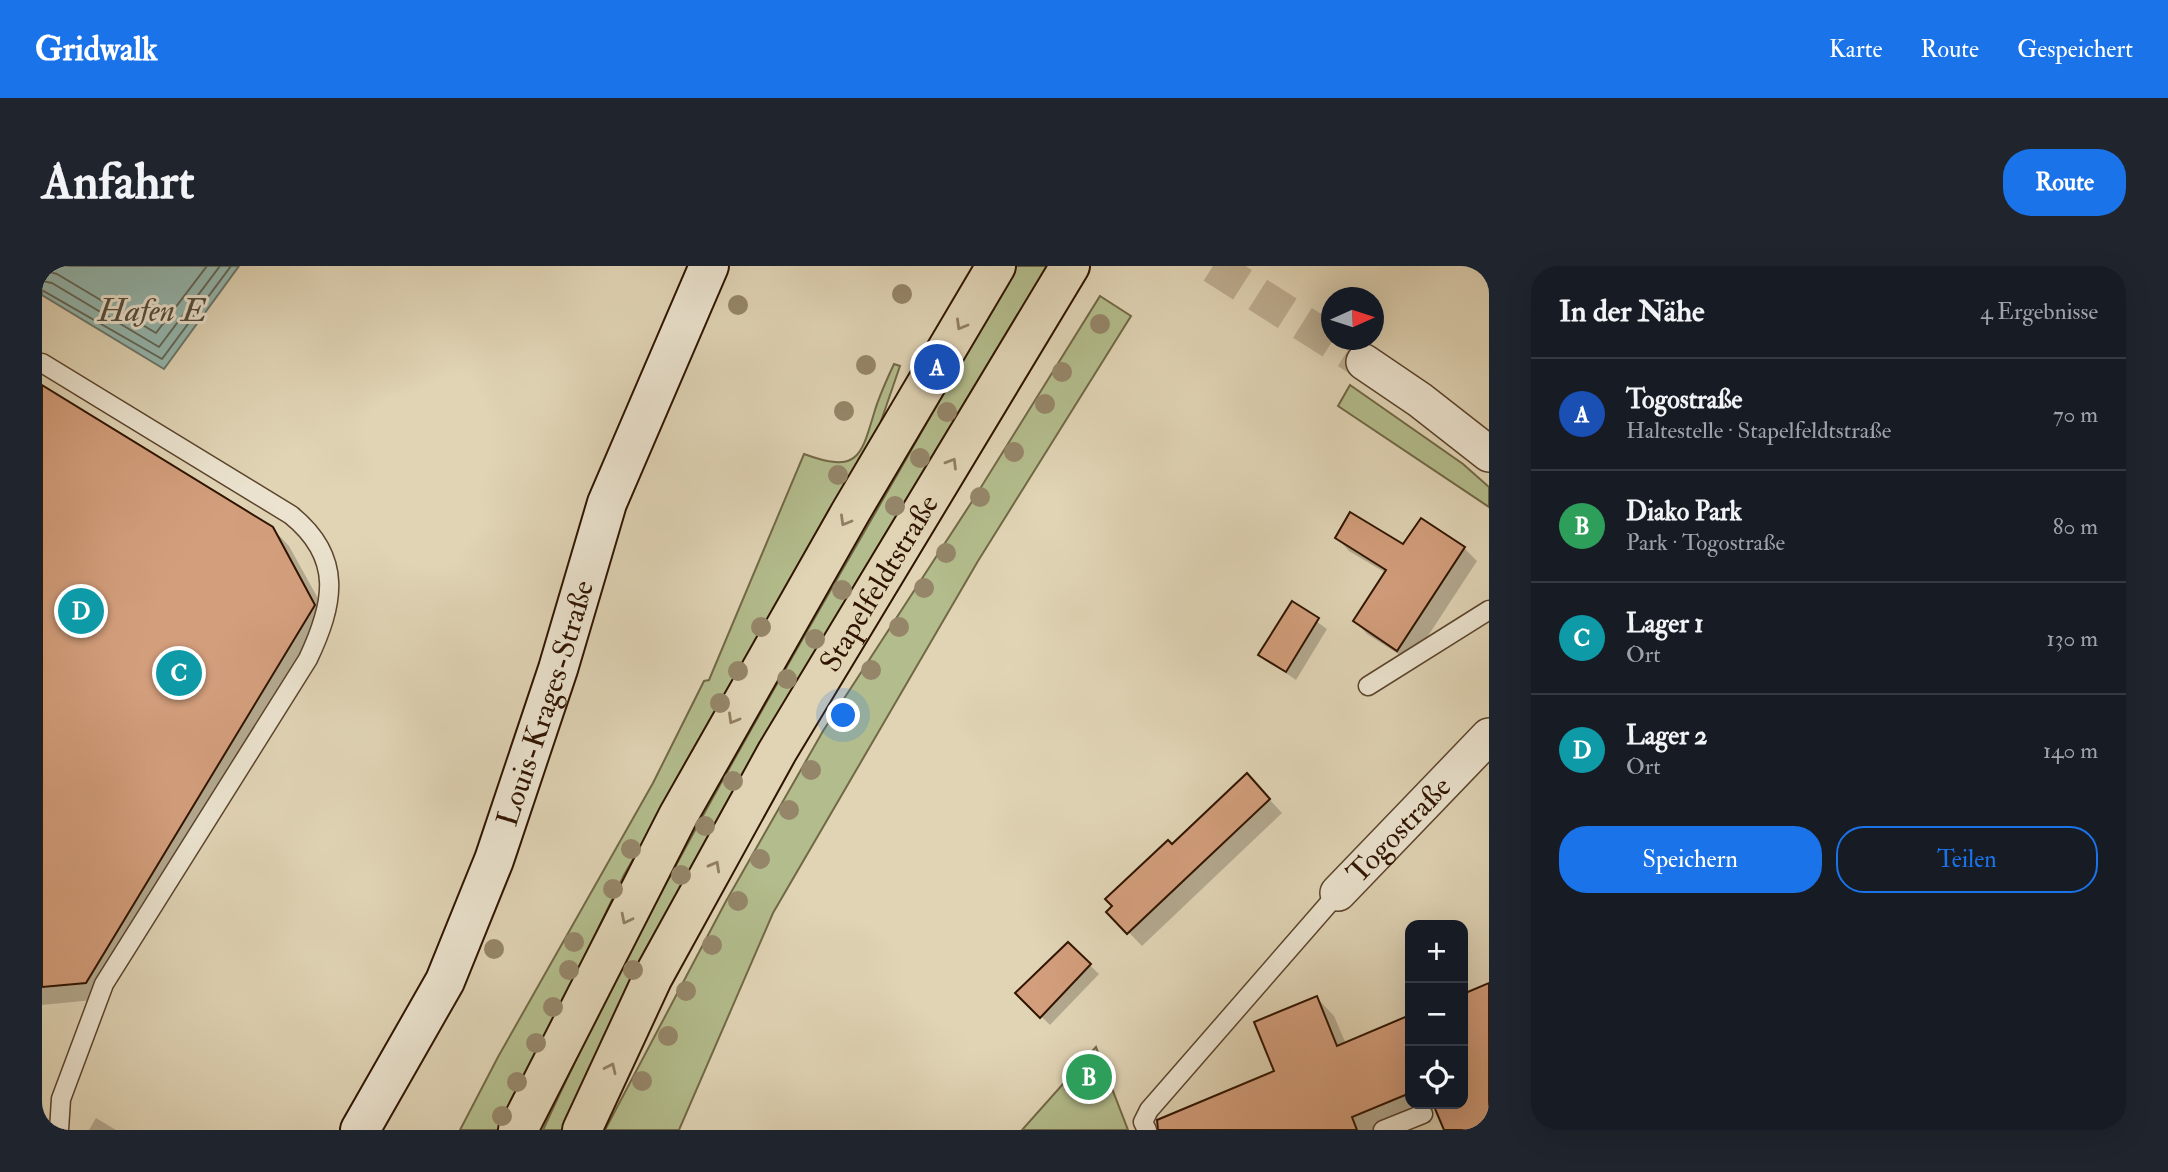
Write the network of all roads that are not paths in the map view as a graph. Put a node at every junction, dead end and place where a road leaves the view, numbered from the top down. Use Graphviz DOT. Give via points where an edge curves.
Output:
graph roads {
  1 [pos="709,266"];
  2 [pos="996,266"];
  3 [pos="1070,266"];
  4 [pos="1364,362"];
  5 [pos="42,363"];
  6 [pos="1489,454"];
  7 [pos="1489,610"];
  8 [pos="1368,687"];
  9 [pos="1489,736"];
  10 [pos="1338,893"];
  11 [pos="1423,1114"];
  12 [pos="59,1130"];
  13 [pos="360,1130"];
  14 [pos="518,1130"];
  15 [pos="582,1130"];
  16 [pos="1147,1130"];
  17 [pos="1384,1130"];
  1 -- 13 [label="street, Louis-Krages-Straße" via="607,503 558,669 502,834 445,981"];
  2 -- 14 [label="main road, Stapelfeldtstraße, one-way" via="678,816"];
  15 -- 3 [label="main road, Stapelfeldtstraße, one-way" via="653,977 777,752"];
  4 -- 6 [label="street"];
  5 -- 12 [label="lane" via="310,530 326,557 331,593 326,621 308,659 104,984 61,1099"];
  7 -- 8 [label="lane"];
  9 -- 10 [label="street, Togostraße"];
  10 -- 16 [label="lane" via="1149,1110 1143,1122"];
  11 -- 17 [label="lane"];
}
